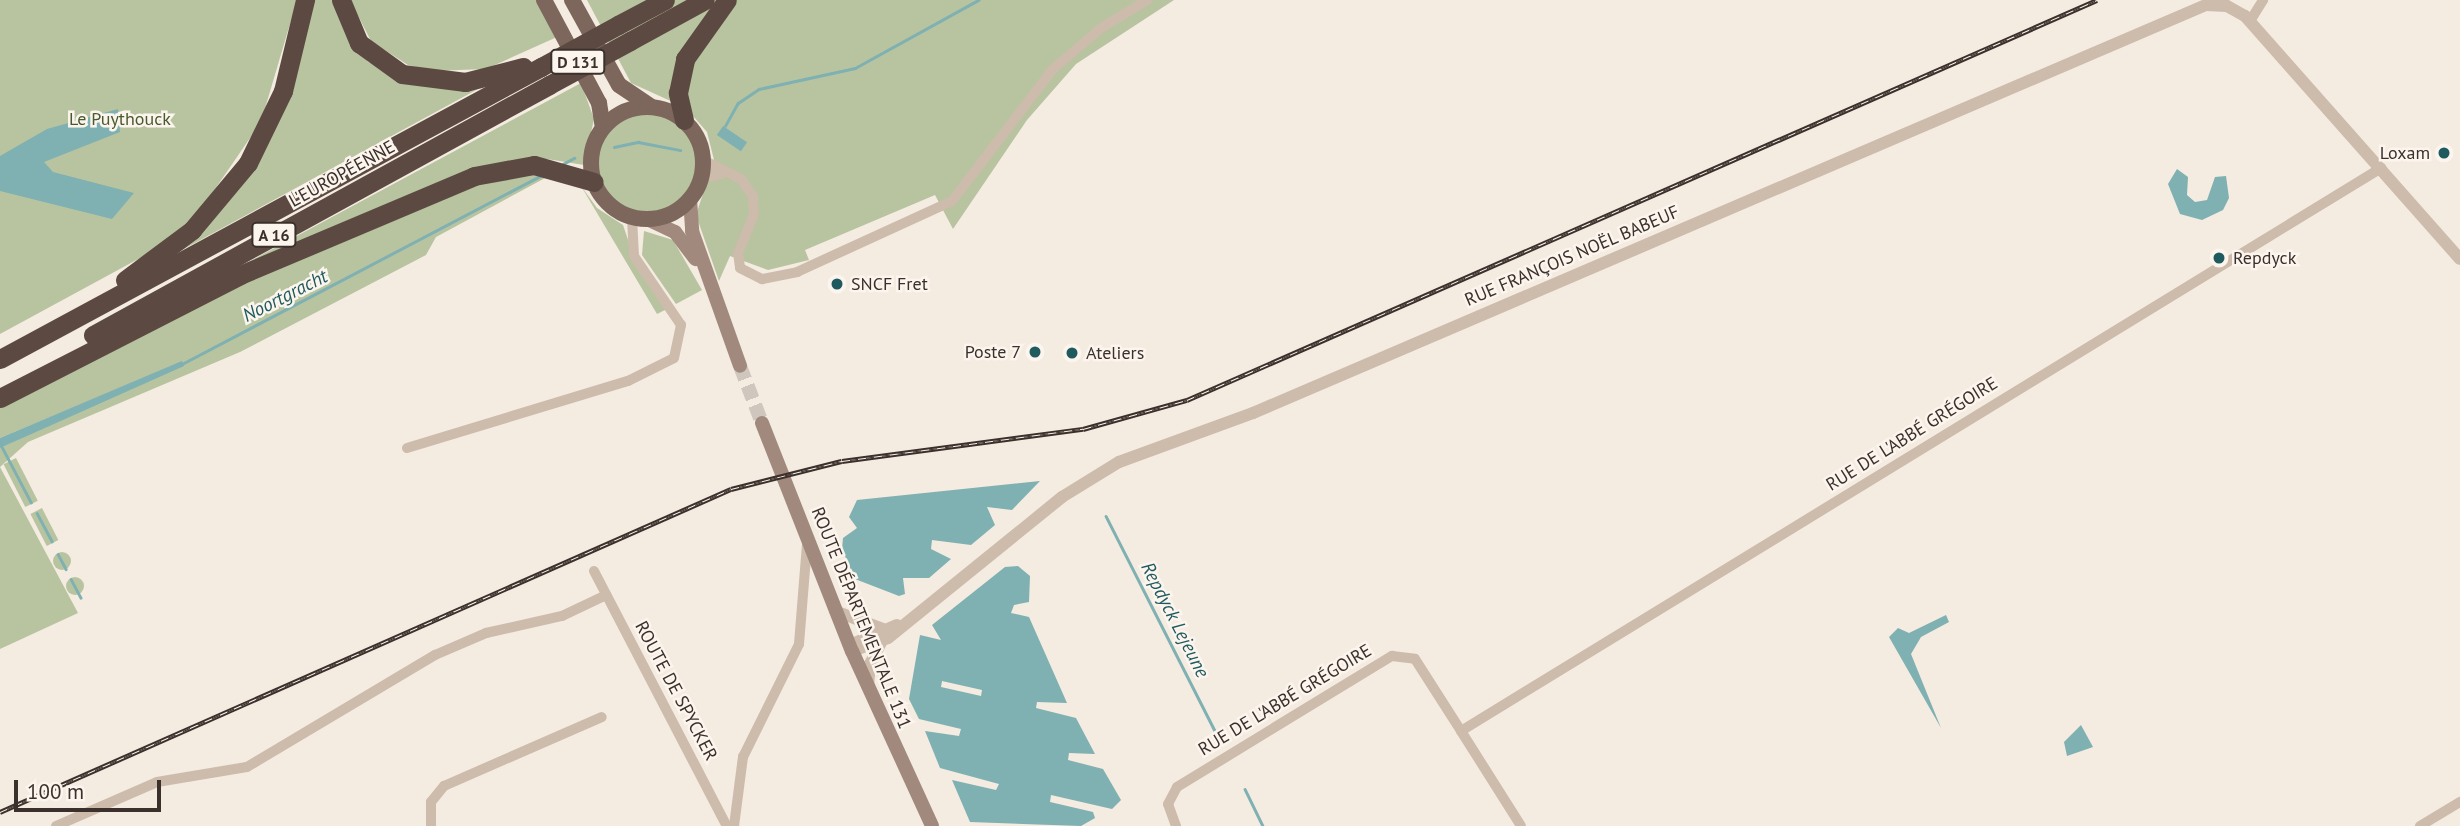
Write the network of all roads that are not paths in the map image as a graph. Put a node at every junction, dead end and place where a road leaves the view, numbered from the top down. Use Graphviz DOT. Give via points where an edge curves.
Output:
graph roads {
  1 [pos="305,0"];
  2 [pos="341,0"];
  3 [pos="544,0"];
  4 [pos="572,0"];
  5 [pos="658,0"];
  6 [pos="665,0"];
  7 [pos="705,0"];
  8 [pos="727,0"];
  9 [pos="1147,0"];
  10 [pos="2263,0"];
  11 [pos="2250,22"];
  12 [pos="621,29"];
  13 [pos="542,71"];
  14 [pos="652,106"];
  15 [pos="684,120"];
  16 [pos="603,127"];
  17 [pos="704,160"];
  18 [pos="2381,168"];
  19 [pos="731,174"];
  20 [pos="701,179"];
  21 [pos="594,182"];
  22 [pos="690,199"];
  23 [pos="639,218"];
  24 [pos="2460,259"];
  25 [pos="709,284"];
  26 [pos="0,351"];
  27 [pos="0,359"];
  28 [pos="740,366"];
  29 [pos="0,386"];
  30 [pos="0,398"];
  31 [pos="762,423"];
  32 [pos="407,448"];
  33 [pos="807,541"];
  34 [pos="594,571"];
  35 [pos="606,595"];
  36 [pos="835,611"];
  37 [pos="912,616"];
  38 [pos="890,628"];
  39 [pos="881,642"];
  40 [pos="851,648"];
  41 [pos="869,690"];
  42 [pos="602,717"];
  43 [pos="1461,731"];
  44 [pos="2460,802"];
  45 [pos="55,826"];
  46 [pos="431,826"];
  47 [pos="727,826"];
  48 [pos="734,826"];
  49 [pos="932,826"];
  50 [pos="1176,826"];
  51 [pos="1521,826"];
  52 [pos="2420,826"];
  1 -- 26 [label="highway" via="276,108 248,163 212,209 151,263"];
  2 -- 13 [label="highway" via="363,48 415,78 473,81"];
  3 -- 16 [label="main road, D 131" via="599,103"];
  4 -- 14 [label="main road, D 131" via="618,85"];
  5 -- 12 [label="highway"];
  6 -- 12 [label="highway, L'EUROPÉENNE / A 16"];
  7 -- 12 [label="highway, L'EUROPÉENNE / A 16"];
  8 -- 15 [label="highway" via="685,59 678,93"];
  9 -- 19 [label="street" via="1101,28 1052,70 952,201 804,269 762,279 740,268 738,253 755,205 747,185"];
  10 -- 11 [label="street"];
  11 -- 18 [label="street"];
  11 -- 37 [label="street, RUE FRANÇOIS NOËL BABEUF" via="2227,6 2195,9 1253,413 1125,459 1078,485"];
  12 -- 13 [label="highway, L'EUROPÉENNE / A 16, bridge"];
  12 -- 13 [label="highway"];
  13 -- 27 [label="highway, L'EUROPÉENNE / A 16"];
  13 -- 29 [label="highway, L'EUROPÉENNE / A 16"];
  14 -- 15 [label="main road"];
  14 -- 16 [label="main road" via="625,111"];
  15 -- 17 [label="main road"];
  16 -- 21 [label="main road" via="592,152"];
  17 -- 19 [label="street"];
  17 -- 20 [label="main road"];
  18 -- 24 [label="street"];
  18 -- 43 [label="street, RUE DE L'ABBÉ GRÉGOIRE"];
  19 -- 20 [label="street"];
  20 -- 22 [label="main road"];
  21 -- 23 [label="main road" via="609,204"];
  21 -- 30 [label="highway" via="540,165 480,174 312,242"];
  22 -- 23 [label="main road" via="669,215"];
  22 -- 25 [label="main road" via="690,226"];
  23 -- 25 [label="main road" via="678,235"];
  23 -- 32 [label="street" via="634,256 681,325 674,358 628,381"];
  25 -- 28 [label="main road"];
  31 -- 33 [label="main road, ROUTE DÉPARTEMENTALE 131"];
  33 -- 36 [label="main road, ROUTE DÉPARTEMENTALE 131"];
  33 -- 48 [label="street, ROUTE DE SPYCKER" via="799,645 743,757"];
  34 -- 35 [label="street, ROUTE DE SPYCKER"];
  35 -- 45 [label="street" via="435,655 247,767 162,780"];
  35 -- 47 [label="street, ROUTE DE SPYCKER"];
  36 -- 38 [label="street" via="865,627"];
  36 -- 40 [label="main road, ROUTE DÉPARTEMENTALE 131"];
  37 -- 38 [label="street, RUE FRANÇOIS NOËL BABEUF"];
  37 -- 39 [label="street, RUE FRANÇOIS NOËL BABEUF"];
  38 -- 40 [label="street, RUE FRANÇOIS NOËL BABEUF"];
  39 -- 40 [label="street, RUE FRANÇOIS NOËL BABEUF"];
  39 -- 41 [label="street" via="870,664"];
  40 -- 41 [label="main road, ROUTE DÉPARTEMENTALE 131"];
  41 -- 49 [label="main road, ROUTE DÉPARTEMENTALE 131"];
  42 -- 46 [label="street" via="444,786 431,802"];
  43 -- 50 [label="street, RUE DE L'ABBÉ GRÉGOIRE" via="1415,659 1392,656 1177,787 1168,804"];
  43 -- 51 [label="street, RUE DE L'ABBÉ GRÉGOIRE"];
  44 -- 52 [label="street"];
}
